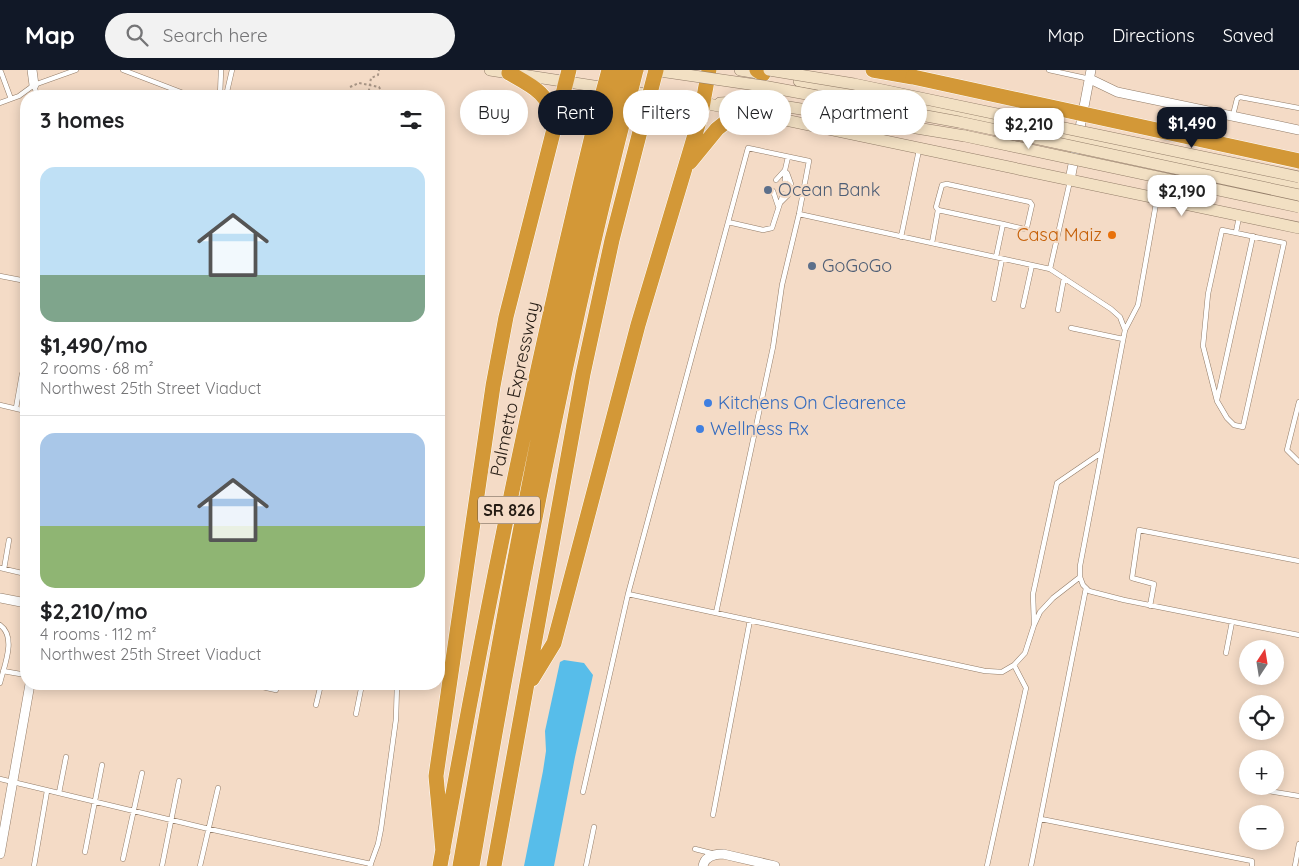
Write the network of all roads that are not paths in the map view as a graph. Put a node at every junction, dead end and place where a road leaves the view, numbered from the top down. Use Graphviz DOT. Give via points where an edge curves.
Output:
graph roads {
  1 [pos="32,70"];
  2 [pos="73,70"];
  3 [pos="123,70"];
  4 [pos="221,70"];
  5 [pos="232,70"];
  6 [pos="490,70"];
  7 [pos="609,70"];
  8 [pos="624,70"];
  9 [pos="636,70"];
  10 [pos="655,70"];
  11 [pos="708,70"];
  12 [pos="740,70"];
  13 [pos="873,70"];
  14 [pos="1049,70"];
  15 [pos="1,72"];
  16 [pos="509,73"];
  17 [pos="1090,74"];
  18 [pos="763,75"];
  19 [pos="568,76"];
  20 [pos="34,85"];
  21 [pos="26,90"];
  22 [pos="36,90"];
  23 [pos="175,90"];
  24 [pos="220,90"];
  25 [pos="227,90"];
  26 [pos="538,90"];
  27 [pos="564,90"];
  28 [pos="610,90"];
  29 [pos="639,90"];
  30 [pos="706,90"];
  31 [pos="20,94"];
  32 [pos="12,99"];
  33 [pos="0,103"];
  34 [pos="709,103"];
  35 [pos="613,107"];
  36 [pos="613,108"];
  37 [pos="1299,108"];
  38 [pos="1232,116"];
  39 [pos="791,122"];
  40 [pos="719,128"];
  41 [pos="1299,130"];
  42 [pos="553,135"];
  43 [pos="605,135"];
  44 [pos="606,135"];
  45 [pos="608,135"];
  46 [pos="695,135"];
  47 [pos="1078,138"];
  48 [pos="920,148"];
  49 [pos="788,157"];
  50 [pos="1299,161"];
  51 [pos="686,167"];
  52 [pos="785,170"];
  53 [pos="1299,177"];
  54 [pos="1070,180"];
  55 [pos="1299,186"];
  56 [pos="1299,195"];
  57 [pos="1157,198"];
  58 [pos="778,206"];
  59 [pos="1299,207"];
  60 [pos="938,210"];
  61 [pos="799,214"];
  62 [pos="1240,216"];
  63 [pos="728,222"];
  64 [pos="1003,224"];
  65 [pos="1299,228"];
  66 [pos="1236,232"];
  67 [pos="1253,236"];
  68 [pos="901,237"];
  69 [pos="932,243"];
  70 [pos="996,257"];
  71 [pos="1002,259"];
  72 [pos="1032,265"];
  73 [pos="1050,269"];
  74 [pos="0,276"];
  75 [pos="1064,278"];
  76 [pos="20,281"];
  77 [pos="994,299"];
  78 [pos="1023,306"];
  79 [pos="1058,310"];
  80 [pos="1071,328"];
  81 [pos="1125,330"];
  82 [pos="1122,339"];
  83 [pos="20,385"];
  84 [pos="1217,401"];
  85 [pos="1299,402"];
  86 [pos="0,405"];
  87 [pos="16,408"];
  88 [pos="20,409"];
  89 [pos="1101,452"];
  90 [pos="1299,462"];
  91 [pos="9,540"];
  92 [pos="1299,561"];
  93 [pos="2,569"];
  94 [pos="20,573"];
  95 [pos="1080,577"];
  96 [pos="1086,588"];
  97 [pos="628,594"];
  98 [pos="0,598"];
  99 [pos="20,602"];
  100 [pos="1150,606"];
  101 [pos="716,613"];
  102 [pos="750,620"];
  103 [pos="1232,622"];
  104 [pos="1034,625"];
  105 [pos="0,626"];
  106 [pos="1299,636"];
  107 [pos="1226,654"];
  108 [pos="1014,665"];
  109 [pos="3,671"];
  110 [pos="20,674"];
  111 [pos="0,683"];
  112 [pos="527,686"];
  113 [pos="29,690"];
  114 [pos="320,690"];
  115 [pos="361,690"];
  116 [pos="397,690"];
  117 [pos="316,705"];
  118 [pos="356,714"];
  119 [pos="66,757"];
  120 [pos="102,765"];
  121 [pos="142,773"];
  122 [pos="0,780"];
  123 [pos="179,781"];
  124 [pos="14,783"];
  125 [pos="218,788"];
  126 [pos="47,791"];
  127 [pos="583,792"];
  128 [pos="59,794"];
  129 [pos="1284,794"];
  130 [pos="1299,796"];
  131 [pos="95,802"];
  132 [pos="133,811"];
  133 [pos="713,815"];
  134 [pos="1041,819"];
  135 [pos="170,820"];
  136 [pos="594,827"];
  137 [pos="208,829"];
  138 [pos="1299,844"];
  139 [pos="1,848"];
  140 [pos="695,849"];
  141 [pos="85,852"];
  142 [pos="716,854"];
  143 [pos="123,859"];
  144 [pos="441,859"];
  145 [pos="371,865"];
  146 [pos="34,866"];
  147 [pos="162,866"];
  148 [pos="200,866"];
  149 [pos="460,866"];
  150 [pos="472,866"];
  151 [pos="494,866"];
  152 [pos="586,866"];
  153 [pos="703,866"];
  154 [pos="775,866"];
  155 [pos="987,866"];
  156 [pos="1031,866"];
  157 [pos="1252,866"];
  158 [pos="1295,866"];
  1 -- 20 [label="street"];
  2 -- 20 [label="lane"];
  3 -- 23 [label="lane"];
  4 -- 24 [label="lane"];
  5 -- 25 [label="lane"];
  6 -- 16 [label="main road"];
  7 -- 28 [label="highway, Palmetto Expressway / SR 826, bridge"];
  8 -- 35 [label="highway, bridge"];
  9 -- 36 [label="highway, bridge"];
  10 -- 18 [label="main road, bridge"];
  10 -- 112 [label="highway, SR 826, bridge" via="612,240 583,374"];
  11 -- 30 [label="highway"];
  12 -- 18 [label="main road"];
  13 -- 50 [label="highway, bridge"];
  14 -- 17 [label="lane"];
  15 -- 32 [label="lane"];
  16 -- 19 [label="main road"];
  16 -- 26 [label="highway"];
  17 -- 38 [label="street" via="1117,92"];
  17 -- 47 [label="street"];
  18 -- 47 [label="main road" via="911,102"];
  18 -- 53 [label="main road, bridge" via="854,84"];
  18 -- 56 [label="main road, bridge" via="959,122"];
  19 -- 27 [label="highway"];
  19 -- 29 [label="main road"];
  20 -- 21 [label="lane"];
  20 -- 22 [label="lane"];
  31 -- 32 [label="lane"];
  32 -- 33 [label="lane"];
  34 -- 59 [label="main road, bridge" via="752,101 965,136"];
  37 -- 38 [label="lane" via="1240,97"];
  38 -- 41 [label="street"];
  39 -- 48 [label="main road"];
  40 -- 51 [label="highway"];
  42 -- 144 [label="highway" via="506,317 493,386 436,776"];
  43 -- 144 [label="highway, Palmetto Expressway / SR 826" via="541,354"];
  44 -- 149 [label="highway" via="541,424"];
  45 -- 150 [label="highway"];
  46 -- 51 [label="highway"];
  47 -- 54 [label="street"];
  47 -- 55 [label="main road"];
  48 -- 54 [label="main road"];
  48 -- 68 [label="lane"];
  49 -- 52 [label="lane"];
  49 -- 61 [label="lane" via="809,161"];
  49 -- 63 [label="lane" via="748,148"];
  51 -- 112 [label="highway" via="635,334 554,643"];
  52 -- 52 [label="lane" via="783,182"];
  54 -- 57 [label="main road"];
  54 -- 73 [label="lane"];
  57 -- 62 [label="main road"];
  57 -- 81 [label="lane" via="1138,305"];
  58 -- 58 [label="lane" via="781,193"];
  58 -- 63 [label="lane" via="772,228 764,230"];
  60 -- 64 [label="lane"];
  60 -- 64 [label="lane" via="942,185 947,184 1030,202 1027,227"];
  60 -- 69 [label="lane"];
  61 -- 68 [label="lane"];
  61 -- 101 [label="lane"];
  62 -- 65 [label="main road"];
  62 -- 66 [label="lane"];
  63 -- 97 [label="lane"];
  64 -- 70 [label="lane"];
  66 -- 67 [label="lane"];
  66 -- 84 [label="lane" via="1222,230 1208,294 1203,346"];
  67 -- 84 [label="lane"];
  67 -- 84 [label="lane" via="1284,243 1243,427 1234,425"];
  68 -- 69 [label="lane"];
  69 -- 70 [label="lane"];
  70 -- 71 [label="lane"];
  71 -- 72 [label="lane"];
  71 -- 77 [label="lane"];
  72 -- 73 [label="lane"];
  72 -- 78 [label="lane"];
  73 -- 75 [label="lane"];
  74 -- 76 [label="lane"];
  75 -- 79 [label="lane"];
  75 -- 81 [label="lane" via="1111,309"];
  80 -- 82 [label="lane"];
  81 -- 82 [label="lane"];
  82 -- 89 [label="lane"];
  83 -- 87 [label="lane"];
  85 -- 90 [label="lane" via="1287,450"];
  86 -- 87 [label="lane"];
  87 -- 88 [label="lane"];
  89 -- 95 [label="lane"];
  89 -- 104 [label="lane" via="1057,483 1033,594"];
  91 -- 93 [label="lane"];
  92 -- 100 [label="lane" via="1140,530 1132,578 1154,584"];
  93 -- 94 [label="lane"];
  95 -- 96 [label="lane"];
  95 -- 104 [label="lane" via="1053,598 1040,612"];
  96 -- 100 [label="lane"];
  96 -- 134 [label="lane"];
  97 -- 101 [label="lane"];
  97 -- 127 [label="lane"];
  98 -- 99 [label="street"];
  100 -- 103 [label="lane"];
  101 -- 102 [label="lane"];
  102 -- 108 [label="lane" via="985,671 1002,672"];
  102 -- 133 [label="lane"];
  103 -- 106 [label="lane"];
  103 -- 107 [label="lane"];
  104 -- 108 [label="lane" via="1025,654"];
  105 -- 109 [label="lane" via="8,632 9,642"];
  108 -- 155 [label="lane" via="1026,688"];
  109 -- 110 [label="lane"];
  109 -- 111 [label="lane"];
  112 -- 151 [label="highway, SR 826"];
  113 -- 124 [label="street"];
  114 -- 117 [label="lane"];
  115 -- 118 [label="lane"];
  116 -- 145 [label="lane" via="381,829"];
  119 -- 128 [label="lane"];
  120 -- 131 [label="lane"];
  121 -- 132 [label="lane"];
  122 -- 124 [label="lane"];
  123 -- 135 [label="lane"];
  124 -- 126 [label="lane"];
  124 -- 139 [label="street"];
  125 -- 137 [label="lane"];
  126 -- 128 [label="lane"];
  126 -- 146 [label="lane"];
  128 -- 131 [label="lane"];
  129 -- 130 [label="lane"];
  131 -- 132 [label="lane"];
  131 -- 141 [label="lane"];
  132 -- 135 [label="lane"];
  132 -- 143 [label="lane"];
  134 -- 156 [label="lane"];
  134 -- 157 [label="lane" via="1252,861"];
  135 -- 137 [label="lane"];
  135 -- 147 [label="lane"];
  136 -- 152 [label="lane"];
  137 -- 145 [label="lane"];
  137 -- 148 [label="lane"];
  138 -- 158 [label="lane"];
  140 -- 142 [label="lane"];
  142 -- 153 [label="street" via="706,859"];
  142 -- 154 [label="street"];
}
